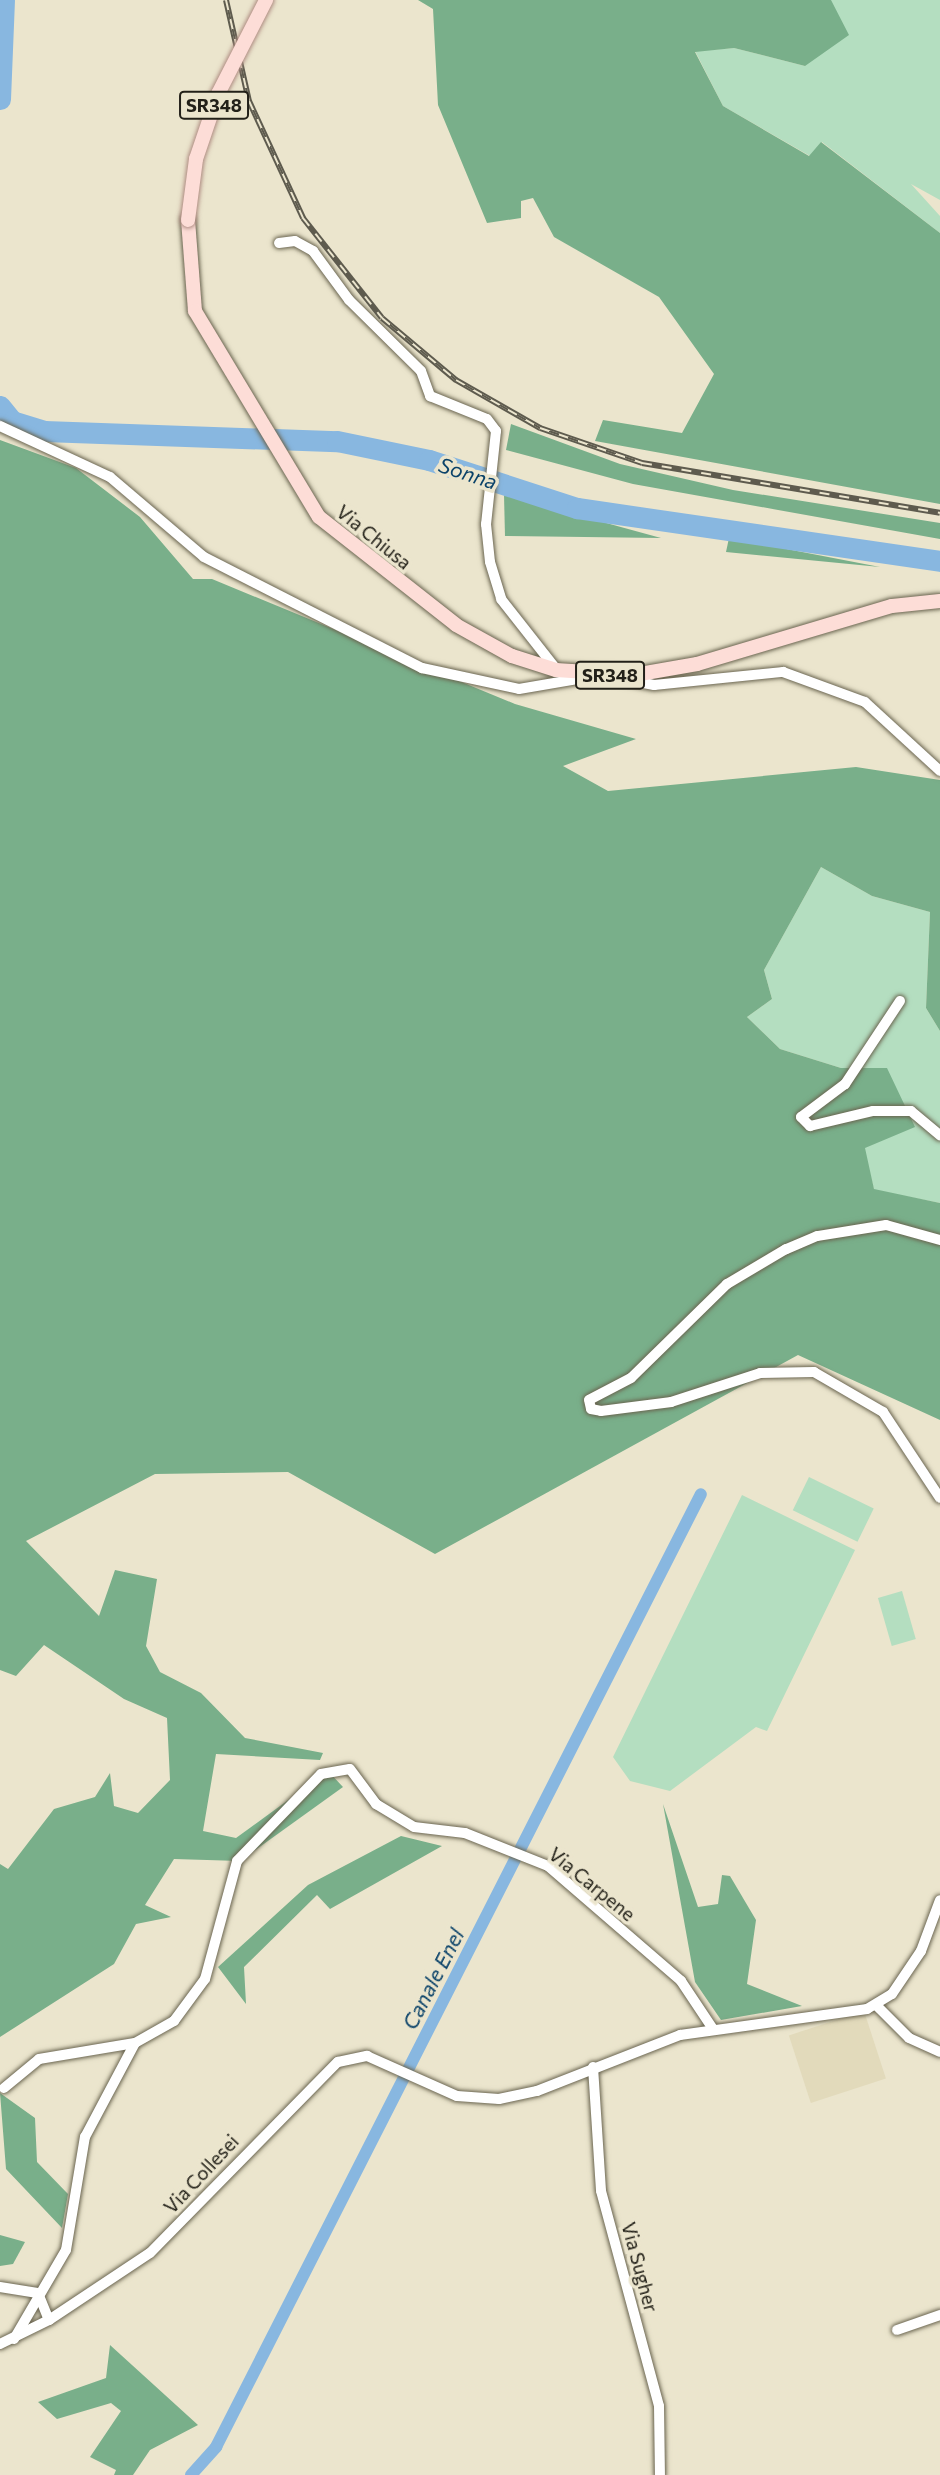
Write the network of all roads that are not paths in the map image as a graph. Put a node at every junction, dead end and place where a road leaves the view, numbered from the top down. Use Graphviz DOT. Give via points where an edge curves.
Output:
graph roads {
  1 [pos="266,0"];
  2 [pos="279,243"];
  3 [pos="0,426"];
  4 [pos="940,601"];
  5 [pos="556,670"];
  6 [pos="601,675"];
  7 [pos="940,771"];
  8 [pos="900,1001"];
  9 [pos="940,1135"];
  10 [pos="940,1240"];
  11 [pos="940,1498"];
  12 [pos="940,1900"];
  13 [pos="877,2006"];
  14 [pos="713,2029"];
  15 [pos="135,2043"];
  16 [pos="940,2052"];
  17 [pos="593,2067"];
  18 [pos="4,2088"];
  19 [pos="0,2287"];
  20 [pos="38,2293"];
  21 [pos="940,2315"];
  22 [pos="49,2320"];
  23 [pos="897,2330"];
  24 [pos="14,2339"];
  25 [pos="0,2344"];
  26 [pos="660,2475"];
  1 -- 5 [label="main road, Via Chiusa / SR348, bridge" via="218,94 196,159 188,220 195,311 319,517 456,625 512,656"];
  2 -- 5 [label="street" via="295,241 313,251 349,300 421,371 430,396 487,419 496,431 487,493 490,562 501,599"];
  3 -- 6 [label="street" via="110,477 204,557 422,668 519,689"];
  4 -- 6 [label="main road, Via Chiusa / SR348" via="892,606 697,664"];
  5 -- 6 [label="main road, Via Chiusa / SR348"];
  6 -- 7 [label="street" via="654,685 783,672 811,678 865,702"];
  8 -- 9 [label="street" via="845,1084 801,1117 810,1126 873,1111 911,1111"];
  10 -- 11 [label="street" via="886,1225 829,1233 786,1249 727,1284 631,1378 589,1400 591,1409 601,1411 671,1402 760,1373 814,1372 883,1412"];
  12 -- 13 [label="street" via="921,1951"];
  13 -- 14 [label="street, Via Collesei"];
  13 -- 16 [label="street" via="909,2038"];
  14 -- 15 [label="street, Via Carpene" via="681,1981 548,1866 497,1843 414,1827 376,1804 350,1769 321,1774 237,1861 205,1979 174,2021"];
  14 -- 17 [label="street, Via Collesei" via="680,2035"];
  15 -- 18 [label="street" via="39,2059"];
  15 -- 20 [label="street" via="85,2137 66,2250"];
  17 -- 22 [label="street, Via Collesei" via="537,2091 487,2100 423,2082 359,2055 330,2066 150,2253"];
  17 -- 26 [label="street, Via Sugher" via="601,2191 659,2406"];
  19 -- 20 [label="street"];
  20 -- 22 [label="street"];
  20 -- 24 [label="street"];
  21 -- 23 [label="street"];
  22 -- 24 [label="street, Via Collesei"];
  24 -- 25 [label="street, Via Collesei"];
}
